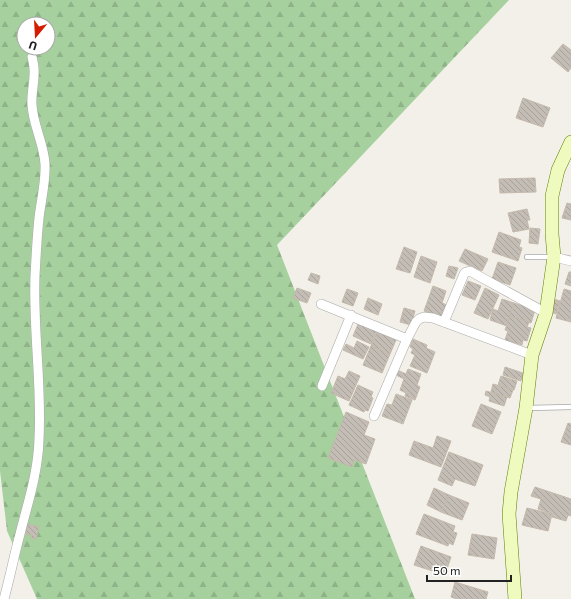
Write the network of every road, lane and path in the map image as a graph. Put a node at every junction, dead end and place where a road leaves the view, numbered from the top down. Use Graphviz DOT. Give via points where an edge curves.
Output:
graph roads {
  1 [pos="32,57"];
  2 [pos="571,144"];
  3 [pos="527,257"];
  4 [pos="554,257"];
  5 [pos="571,261"];
  6 [pos="321,304"];
  7 [pos="546,312"];
  8 [pos="351,316"];
  9 [pos="444,322"];
  10 [pos="407,339"];
  11 [pos="532,354"];
  12 [pos="322,386"];
  13 [pos="571,407"];
  14 [pos="526,408"];
  15 [pos="374,416"];
  16 [pos="4,599"];
  17 [pos="515,599"];
  1 -- 16 [label="street" via="32,107 45,167 35,276 40,392 39,439 33,489"];
  2 -- 4 [label="street" via="558,170 552,196"];
  3 -- 4 [label="lane"];
  4 -- 5 [label="street"];
  4 -- 7 [label="street"];
  6 -- 8 [label="street"];
  7 -- 9 [label="street" via="470,271 464,274"];
  7 -- 11 [label="street"];
  8 -- 10 [label="street"];
  8 -- 12 [label="street"];
  9 -- 10 [label="street" via="434,318 419,319"];
  9 -- 11 [label="street"];
  10 -- 15 [label="street"];
  11 -- 14 [label="street"];
  13 -- 14 [label="lane"];
  14 -- 17 [label="street" via="509,514"];
}
